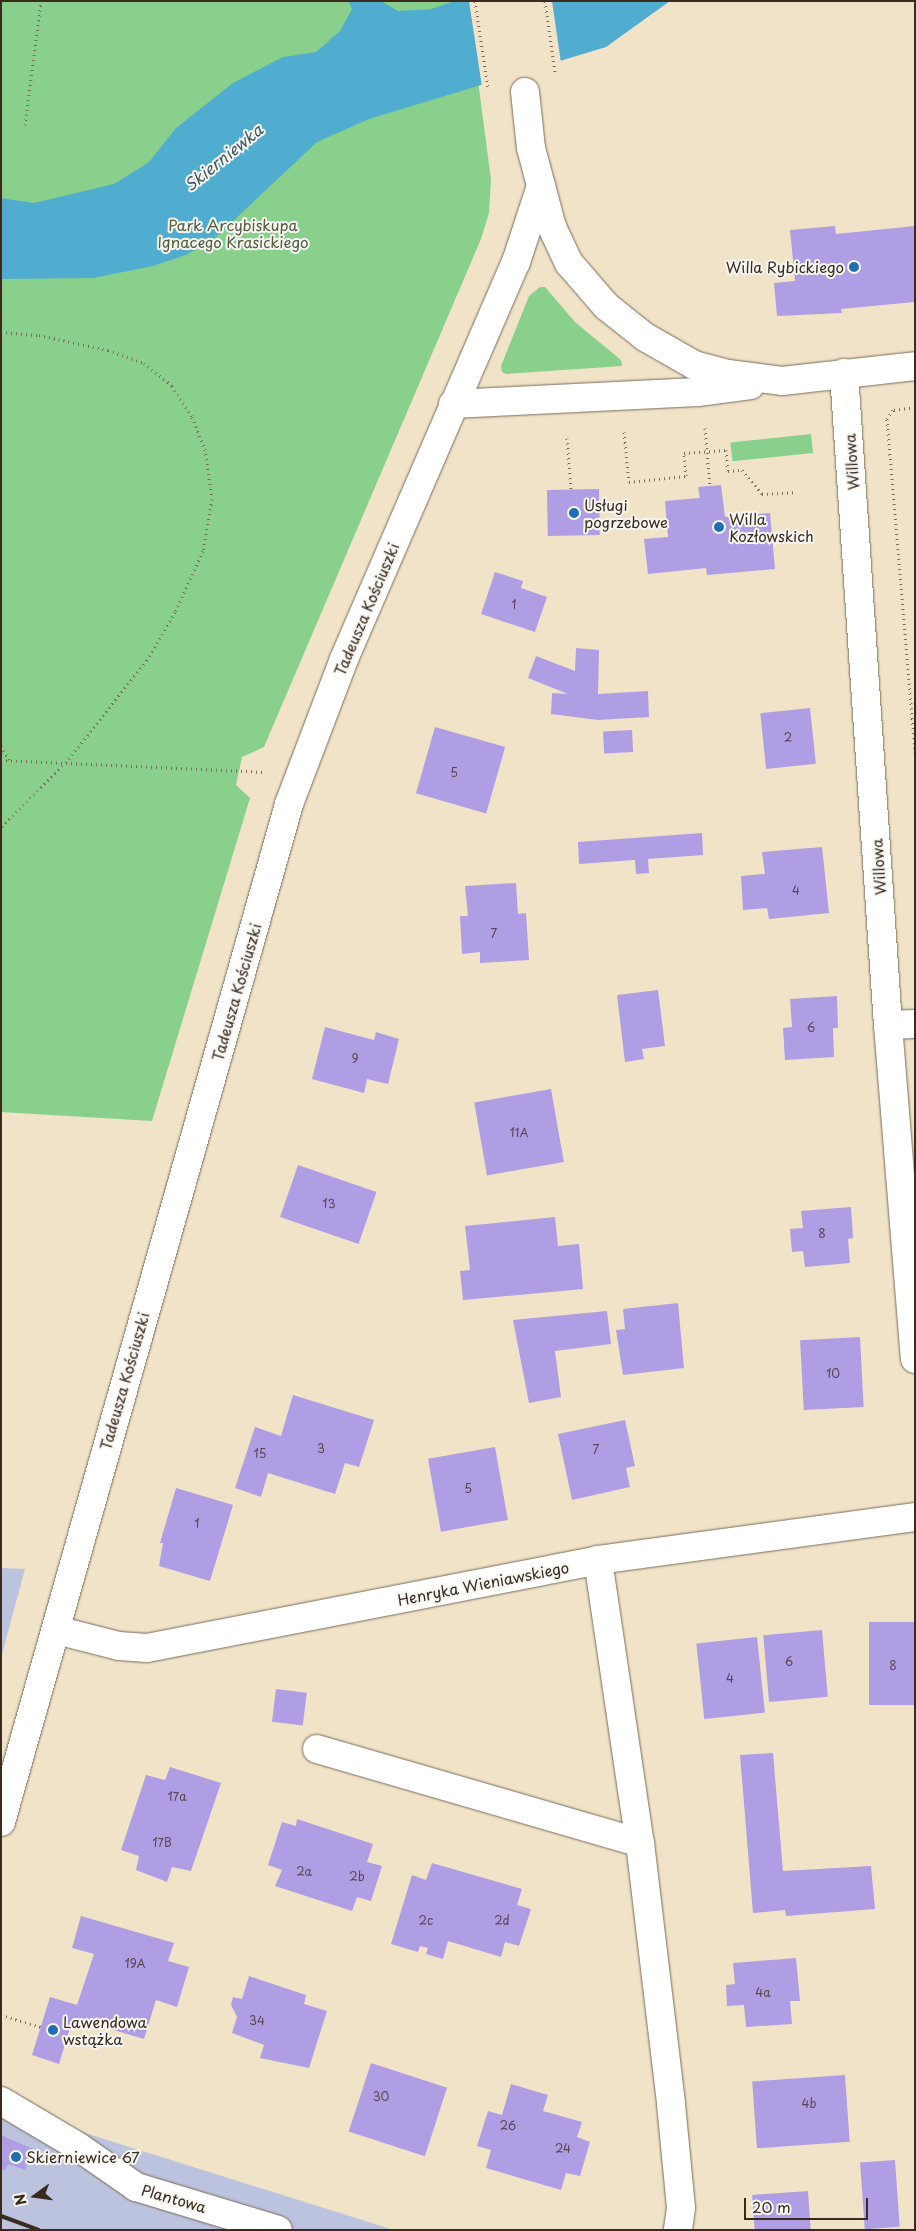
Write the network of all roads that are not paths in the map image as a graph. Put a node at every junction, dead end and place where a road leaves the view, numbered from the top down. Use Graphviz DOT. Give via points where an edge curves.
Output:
graph roads {
  1 [pos="525,92"];
  2 [pos="541,186"];
  3 [pos="915,366"];
  4 [pos="844,373"];
  5 [pos="782,381"];
  6 [pos="452,404"];
  7 [pos="902,1025"];
  8 [pos="915,1359"];
  9 [pos="915,1517"];
  10 [pos="598,1560"];
  11 [pos="56,1630"];
  12 [pos="317,1749"];
  13 [pos="1,1822"];
  14 [pos="640,1842"];
  15 [pos="1,2101"];
  16 [pos="278,2230"];
  17 [pos="678,2230"];
  1 -- 2 [label="street" via="531,148"];
  2 -- 5 [label="street" via="552,227 569,263 613,311 645,337 694,364 728,374"];
  2 -- 6 [label="street, Tadeusza Kościuszki" via="522,247"];
  3 -- 4 [label="street"];
  4 -- 5 [label="street"];
  4 -- 7 [label="street, Willowa"];
  5 -- 6 [label="street" via="698,392"];
  6 -- 11 [label="street, Tadeusza Kościuszki" via="344,659 289,804"];
  7 -- 8 [label="street, Willowa"];
  9 -- 10 [label="street, Henryka Wieniawskiego"];
  10 -- 11 [label="street, Henryka Wieniawskiego" via="147,1648 119,1646"];
  10 -- 14 [label="street"];
  11 -- 13 [label="street, Tadeusza Kościuszki"];
  12 -- 14 [label="street"];
  14 -- 17 [label="street" via="671,2104 681,2208"];
  15 -- 16 [label="street, Plantowa" via="77,2146 136,2187"];
}
